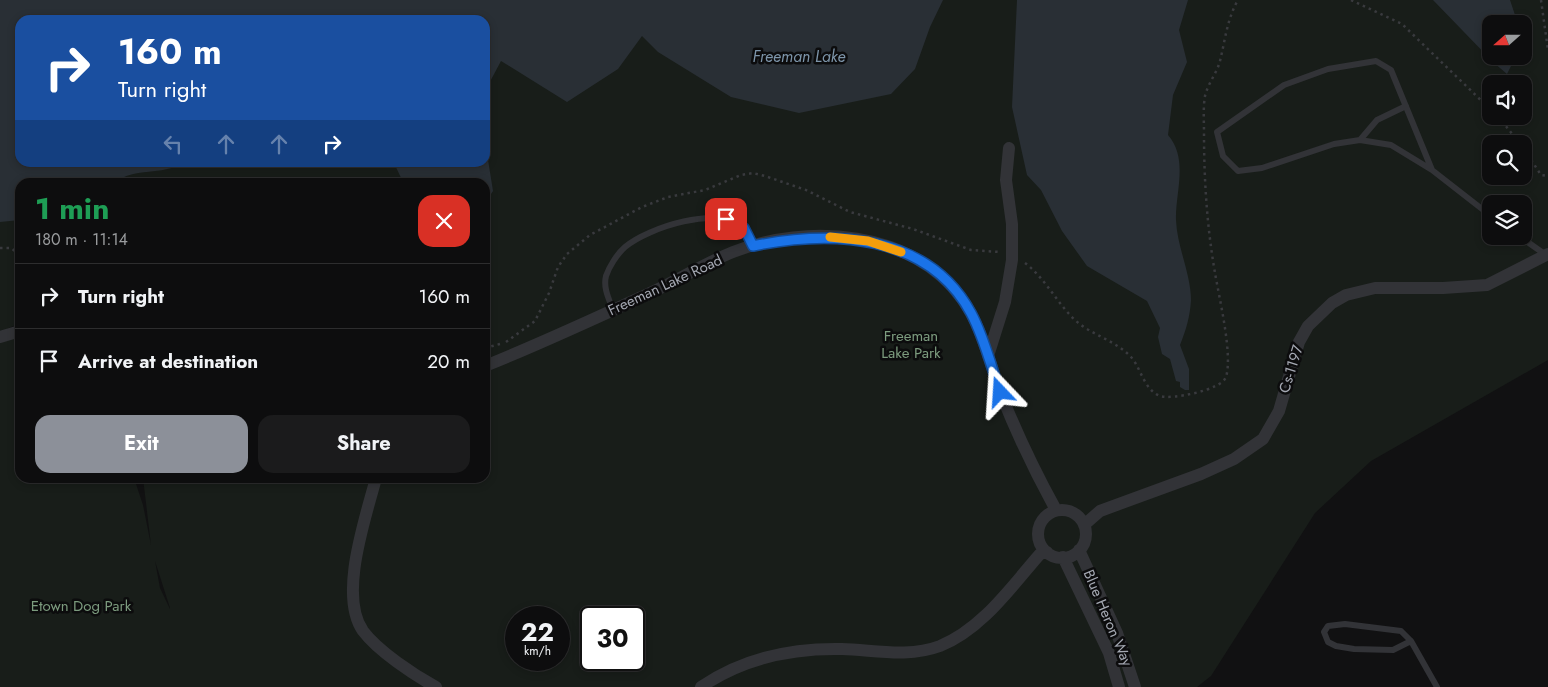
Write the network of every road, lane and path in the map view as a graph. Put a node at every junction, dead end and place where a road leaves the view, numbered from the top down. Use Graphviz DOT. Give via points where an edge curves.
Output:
graph roads {
  1 [pos="1238,0"];
  2 [pos="1351,0"];
  3 [pos="1541,0"];
  4 [pos="1548,50"];
  5 [pos="1482,101"];
  6 [pos="1406,106"];
  7 [pos="1505,125"];
  8 [pos="1513,135"];
  9 [pos="1360,140"];
  10 [pos="1009,148"];
  11 [pos="1532,161"];
  12 [pos="1432,170"];
  13 [pos="1548,176"];
  14 [pos="1482,209"];
  15 [pos="1532,245"];
  16 [pos="753,246"];
  17 [pos="0,248"];
  18 [pos="15,251"];
  19 [pos="1547,255"];
  20 [pos="1012,256"];
  21 [pos="613,310"];
  22 [pos="15,332"];
  23 [pos="0,337"];
  24 [pos="490,347"];
  25 [pos="988,356"];
  26 [pos="490,364"];
  27 [pos="375,483"];
  28 [pos="1056,510"];
  29 [pos="1084,524"];
  30 [pos="1079,550"];
  31 [pos="1047,552"];
  32 [pos="1063,557"];
  33 [pos="1411,641"];
  34 [pos="436,687"];
  35 [pos="702,687"];
  36 [pos="1119,687"];
  37 [pos="1135,687"];
  38 [pos="1437,687"];
  1 -- 20 [label="path" via="1220,62 1208,86 1204,116 1204,178 1214,269 1226,334 1227,369 1222,384 1194,392 1159,396 1150,389 1132,358 1110,340 1076,321 1035,270"];
  2 -- 5 [label="path" via="1402,24"];
  3 -- 4 [label="path"];
  6 -- 9 [label="lane" via="1377,120"];
  6 -- 9 [label="lane" via="1391,70 1376,61 1328,69 1284,85 1217,132 1223,156 1238,170 1262,168 1334,144"];
  6 -- 12 [label="lane"];
  7 -- 8 [label="path"];
  9 -- 12 [label="lane" via="1390,145"];
  10 -- 20 [label="street" via="1006,180 1012,224"];
  11 -- 13 [label="path" via="1542,175"];
  12 -- 14 [label="lane"];
  15 -- 19 [label="lane"];
  16 -- 21 [label="street, Freeman Lake Road" via="713,261"];
  16 -- 21 [label="lane" via="744,228 726,219 701,218 667,226 625,247 613,261 606,277 606,292"];
  16 -- 25 [label="street, Freeman Lake Road" via="795,238 840,237 898,250 926,266 957,293 971,313"];
  17 -- 18 [label="path"];
  19 -- 29 [label="street, Cs-1197" via="1487,285 1375,288 1360,290 1332,303 1308,326 1299,342 1279,411 1263,439 1234,459 1100,511"];
  20 -- 24 [label="path" via="971,250 913,229 850,212 806,190 765,176 754,173 741,175 704,190 668,197 642,207 590,235 567,254 558,267 535,321 507,342"];
  20 -- 25 [label="street" via="1005,302"];
  21 -- 26 [label="street, Freeman Lake Road"];
  22 -- 23 [label="street"];
  25 -- 28 [label="street, Freeman Lake Road" via="1016,430"];
  27 -- 34 [label="street" via="352,576 353,603 362,630"];
  28 -- 29 [label="street" via="1071,512"];
  28 -- 31 [label="street" via="1046,515 1038,531 1039,542"];
  29 -- 30 [label="street" via="1086,534"];
  30 -- 32 [label="street"];
  30 -- 37 [label="street, Blue Heron Way" via="1117,633"];
  31 -- 32 [label="street"];
  31 -- 35 [label="street" via="1040,554 978,621 940,646 907,653 842,649 791,652 740,666"];
  32 -- 36 [label="street, Blue Heron Way" via="1109,653"];
  33 -- 33 [label="lane" via="1394,629 1346,624 1328,626 1324,632 1328,642 1354,649 1393,650"];
  33 -- 38 [label="lane"];
}
